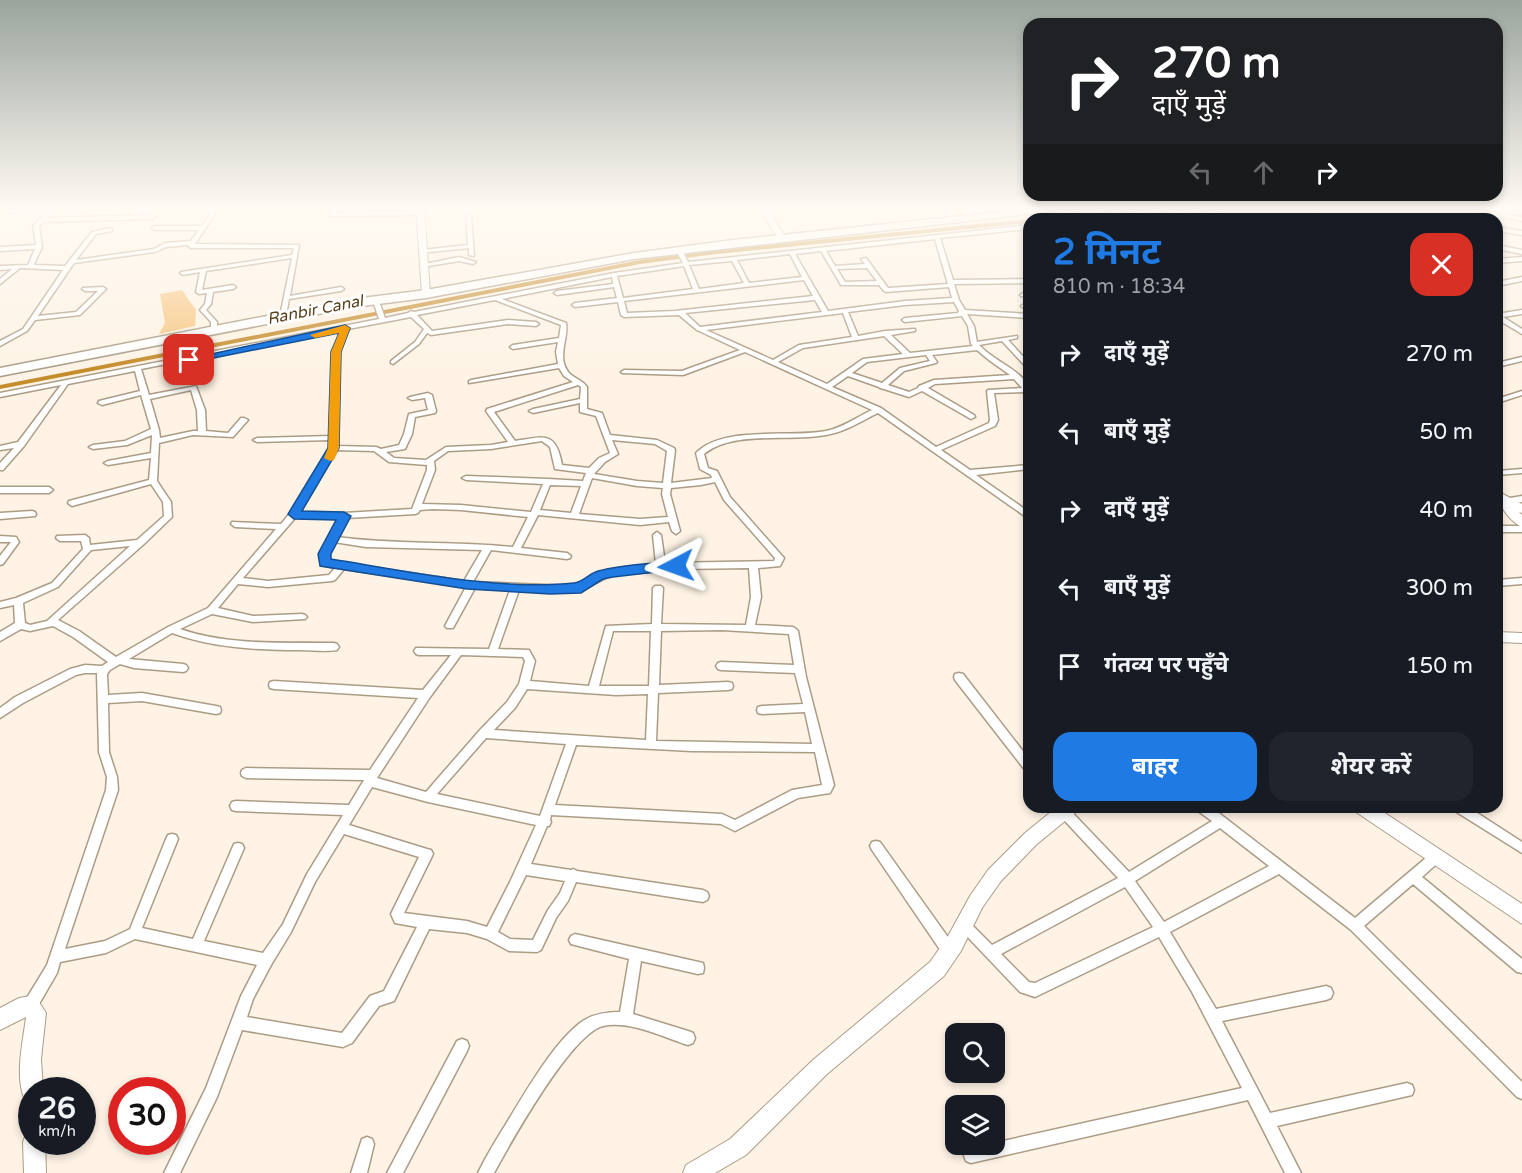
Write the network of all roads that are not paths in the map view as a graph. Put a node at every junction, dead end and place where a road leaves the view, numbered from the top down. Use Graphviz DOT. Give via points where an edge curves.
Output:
graph roads {
  1 [pos="34,261"];
  2 [pos="72,261"];
  3 [pos="93,261"];
  4 [pos="265,261"];
  5 [pos="295,261"];
  6 [pos="423,261"];
  7 [pos="449,261"];
  8 [pos="576,261"];
  9 [pos="640,261"];
  10 [pos="665,261"];
  11 [pos="684,261"];
  12 [pos="734,261"];
  13 [pos="796,261"];
  14 [pos="829,261"];
  15 [pos="865,261"];
  16 [pos="944,261"];
  17 [pos="423,264"];
  18 [pos="69,265"];
  19 [pos="32,266"];
  20 [pos="868,266"];
  21 [pos="19,267"];
  22 [pos="0,268"];
  23 [pos="833,268"];
  24 [pos="203,270"];
  25 [pos="540,272"];
  26 [pos="183,273"];
  27 [pos="614,275"];
  28 [pos="805,278"];
  29 [pos="1522,279"];
  30 [pos="1023,281"];
  31 [pos="0,282"];
  32 [pos="879,283"];
  33 [pos="1503,283"];
  34 [pos="747,284"];
  35 [pos="951,284"];
  36 [pos="616,285"];
  37 [pos="233,287"];
  38 [pos="341,289"];
  39 [pos="85,290"];
  40 [pos="210,290"];
  41 [pos="696,290"];
  42 [pos="557,293"];
  43 [pos="420,295"];
  44 [pos="493,297"];
  45 [pos="286,298"];
  46 [pos="816,298"];
  47 [pos="619,299"];
  48 [pos="956,300"];
  49 [pos="574,305"];
  50 [pos="845,311"];
  51 [pos="379,312"];
  52 [pos="678,312"];
  53 [pos="1503,312"];
  54 [pos="1522,312"];
  55 [pos="411,313"];
  56 [pos="826,313"];
  57 [pos="962,313"];
  58 [pos="1507,314"];
  59 [pos="1503,315"];
  60 [pos="283,316"];
  61 [pos="1023,316"];
  62 [pos="34,318"];
  63 [pos="905,320"];
  64 [pos="1503,320"];
  65 [pos="536,324"];
  66 [pos="345,328"];
  67 [pos="214,329"];
  68 [pos="427,329"];
  69 [pos="699,329"];
  70 [pos="913,330"];
  71 [pos="1522,332"];
  72 [pos="885,333"];
  73 [pos="855,337"];
  74 [pos="1015,337"];
  75 [pos="559,339"];
  76 [pos="1004,339"];
  77 [pos="0,344"];
  78 [pos="975,346"];
  79 [pos="513,347"];
  80 [pos="747,350"];
  81 [pos="928,353"];
  82 [pos="908,355"];
  83 [pos="1522,359"];
  84 [pos="1023,361"];
  85 [pos="393,362"];
  86 [pos="774,362"];
  87 [pos="1503,364"];
  88 [pos="562,365"];
  89 [pos="1023,369"];
  90 [pos="138,370"];
  91 [pos="1010,371"];
  92 [pos="0,372"];
  93 [pos="624,372"];
  94 [pos="847,373"];
  95 [pos="0,377"];
  96 [pos="1017,377"];
  97 [pos="471,382"];
  98 [pos="580,382"];
  99 [pos="65,384"];
  100 [pos="1023,384"];
  101 [pos="829,386"];
  102 [pos="882,387"];
  103 [pos="921,387"];
  104 [pos="1023,390"];
  105 [pos="1522,393"];
  106 [pos="145,395"];
  107 [pos="0,396"];
  108 [pos="412,398"];
  109 [pos="1503,399"];
  110 [pos="581,401"];
  111 [pos="102,403"];
  112 [pos="878,410"];
  113 [pos="533,411"];
  114 [pos="971,417"];
  115 [pos="244,420"];
  116 [pos="155,430"];
  117 [pos="202,433"];
  118 [pos="608,437"];
  119 [pos="257,440"];
  120 [pos="156,441"];
  121 [pos="333,443"];
  122 [pos="21,444"];
  123 [pos="513,444"];
  124 [pos="93,447"];
  125 [pos="0,448"];
  126 [pos="937,449"];
  127 [pos="382,451"];
  128 [pos="154,455"];
  129 [pos="108,462"];
  130 [pos="429,463"];
  131 [pos="0,468"];
  132 [pos="1023,468"];
  133 [pos="1522,471"];
  134 [pos="968,473"];
  135 [pos="1503,473"];
  136 [pos="588,477"];
  137 [pos="466,478"];
  138 [pos="717,479"];
  139 [pos="153,481"];
  140 [pos="549,481"];
  141 [pos="667,487"];
  142 [pos="0,490"];
  143 [pos="49,490"];
  144 [pos="1522,499"];
  145 [pos="1503,501"];
  146 [pos="1503,501"];
  147 [pos="1503,502"];
  148 [pos="72,503"];
  149 [pos="418,507"];
  150 [pos="1522,508"];
  151 [pos="1023,512"];
  152 [pos="534,513"];
  153 [pos="32,514"];
  154 [pos="294,514"];
  155 [pos="575,514"];
  156 [pos="0,516"];
  157 [pos="344,516"];
  158 [pos="671,519"];
  159 [pos="1522,523"];
  160 [pos="235,524"];
  161 [pos="283,527"];
  162 [pos="1503,529"];
  163 [pos="1522,529"];
  164 [pos="676,531"];
  165 [pos="657,535"];
  166 [pos="60,538"];
  167 [pos="0,539"];
  168 [pos="331,539"];
  169 [pos="141,542"];
  170 [pos="488,547"];
  171 [pos="87,548"];
  172 [pos="516,550"];
  173 [pos="567,556"];
  174 [pos="0,562"];
  175 [pos="340,566"];
  176 [pos="661,566"];
  177 [pos="753,566"];
  178 [pos="238,581"];
  179 [pos="1522,581"];
  180 [pos="1503,583"];
  181 [pos="470,585"];
  182 [pos="515,588"];
  183 [pos="658,588"];
  184 [pos="18,602"];
  185 [pos="0,606"];
  186 [pos="212,610"];
  187 [pos="302,617"];
  188 [pos="51,623"];
  189 [pos="20,625"];
  190 [pos="450,626"];
  191 [pos="656,627"];
  192 [pos="750,628"];
  193 [pos="171,629"];
  194 [pos="0,637"];
  195 [pos="1503,637"];
  196 [pos="1522,638"];
  197 [pos="334,647"];
  198 [pos="419,651"];
  199 [pos="492,653"];
  200 [pos="457,654"];
  201 [pos="117,661"];
  202 [pos="721,666"];
  203 [pos="183,668"];
  204 [pos="799,669"];
  205 [pos="104,670"];
  206 [pos="959,676"];
  207 [pos="274,685"];
  208 [pos="524,685"];
  209 [pos="728,686"];
  210 [pos="654,689"];
  211 [pos="593,690"];
  212 [pos="426,694"];
  213 [pos="103,699"];
  214 [pos="808,708"];
  215 [pos="216,710"];
  216 [pos="762,710"];
  217 [pos="0,714"];
  218 [pos="484,733"];
  219 [pos="572,742"];
  220 [pos="651,745"];
  221 [pos="818,748"];
  222 [pos="1023,759"];
  223 [pos="246,774"];
  224 [pos="371,778"];
  225 [pos="428,797"];
  226 [pos="236,806"];
  227 [pos="352,810"];
  228 [pos="1059,813"];
  229 [pos="1068,813"];
  230 [pos="1209,813"];
  231 [pos="1371,813"];
  232 [pos="1468,813"];
  233 [pos="547,816"];
  234 [pos="1220,822"];
  235 [pos="342,828"];
  236 [pos="172,839"];
  237 [pos="876,846"];
  238 [pos="1522,848"];
  239 [pos="238,849"];
  240 [pos="1437,856"];
  241 [pos="1280,867"];
  242 [pos="525,869"];
  243 [pos="573,875"];
  244 [pos="1413,877"];
  245 [pos="1127,880"];
  246 [pos="703,896"];
  247 [pos="1522,915"];
  248 [pos="425,924"];
  249 [pos="965,926"];
  250 [pos="1355,926"];
  251 [pos="1161,930"];
  252 [pos="134,933"];
  253 [pos="490,934"];
  254 [pos="575,940"];
  255 [pos="196,946"];
  256 [pos="991,952"];
  257 [pos="951,953"];
  258 [pos="636,954"];
  259 [pos="55,957"];
  260 [pos="266,960"];
  261 [pos="698,968"];
  262 [pos="1522,968"];
  263 [pos="1326,993"];
  264 [pos="30,1006"];
  265 [pos="1212,1017"];
  266 [pos="0,1020"];
  267 [pos="625,1020"];
  268 [pos="239,1023"];
  269 [pos="688,1038"];
  270 [pos="462,1046"];
  271 [pos="32,1077"];
  272 [pos="1407,1090"];
  273 [pos="1522,1092"];
  274 [pos="1250,1093"];
  275 [pos="1266,1121"];
  276 [pos="367,1144"];
  277 [pos="34,1155"];
  278 [pos="971,1156"];
  279 [pos="35,1173"];
  280 [pos="172,1173"];
  281 [pos="359,1173"];
  282 [pos="395,1173"];
  283 [pos="486,1173"];
  284 [pos="694,1173"];
  285 [pos="1293,1173"];
  1 -- 19 [label="street"];
  2 -- 18 [label="street"];
  3 -- 18 [label="street"];
  4 -- 24 [label="street"];
  5 -- 45 [label="street"];
  6 -- 17 [label="street"];
  7 -- 17 [label="street"];
  8 -- 25 [label="highway"];
  9 -- 25 [label="highway"];
  10 -- 27 [label="street"];
  11 -- 41 [label="street"];
  12 -- 34 [label="street"];
  13 -- 28 [label="street"];
  14 -- 23 [label="street"];
  15 -- 20 [label="street"];
  16 -- 35 [label="street"];
  17 -- 43 [label="street"];
  18 -- 19 [label="street"];
  18 -- 62 [label="street"];
  19 -- 21 [label="street"];
  20 -- 23 [label="street"];
  20 -- 32 [label="street"];
  21 -- 22 [label="street"];
  21 -- 31 [label="street"];
  23 -- 32 [label="street" via="844,284"];
  24 -- 26 [label="street"];
  24 -- 40 [label="street" via="198,291"];
  25 -- 43 [label="highway"];
  27 -- 36 [label="street"];
  27 -- 44 [label="street"];
  28 -- 34 [label="street"];
  28 -- 46 [label="street"];
  29 -- 33 [label="street"];
  30 -- 35 [label="street"];
  32 -- 35 [label="street" via="888,291"];
  34 -- 41 [label="street"];
  35 -- 48 [label="street"];
  36 -- 42 [label="street"];
  36 -- 47 [label="street"];
  37 -- 40 [label="street"];
  38 -- 45 [label="street"];
  39 -- 62 [label="street" via="103,289 78,314"];
  40 -- 67 [label="street" via="203,310 214,322"];
  41 -- 47 [label="street"];
  43 -- 51 [label="highway"];
  43 -- 60 [label="highway"];
  44 -- 55 [label="street"];
  44 -- 75 [label="street" via="564,324"];
  45 -- 60 [label="street"];
  46 -- 52 [label="street"];
  46 -- 56 [label="street"];
  47 -- 49 [label="street"];
  47 -- 52 [label="street" via="627,316"];
  48 -- 50 [label="street"];
  48 -- 57 [label="street"];
  50 -- 56 [label="street"];
  50 -- 73 [label="street"];
  51 -- 55 [label="street"];
  51 -- 66 [label="street"];
  51 -- 95 [label="highway"];
  52 -- 69 [label="street"];
  53 -- 58 [label="street"];
  54 -- 58 [label="street"];
  55 -- 68 [label="street"];
  56 -- 69 [label="street"];
  57 -- 61 [label="street"];
  57 -- 63 [label="street"];
  57 -- 78 [label="street" via="970,324"];
  58 -- 59 [label="street"];
  60 -- 67 [label="highway"];
  62 -- 77 [label="street" via="24,332"];
  64 -- 71 [label="street"];
  65 -- 68 [label="street" via="508,322 433,333"];
  66 -- 90 [label="street"];
  66 -- 121 [label="street" via="336,352"];
  67 -- 92 [label="highway"];
  68 -- 85 [label="street" via="417,343"];
  69 -- 80 [label="street"];
  70 -- 72 [label="street"];
  72 -- 73 [label="street"];
  72 -- 82 [label="street"];
  73 -- 86 [label="street" via="801,346"];
  74 -- 76 [label="street"];
  75 -- 79 [label="street"];
  75 -- 88 [label="street"];
  76 -- 78 [label="street"];
  76 -- 84 [label="street"];
  78 -- 81 [label="street"];
  78 -- 91 [label="street"];
  80 -- 86 [label="street"];
  80 -- 93 [label="street" via="676,374"];
  81 -- 82 [label="street"];
  81 -- 102 [label="street" via="934,362 902,369"];
  82 -- 94 [label="street" via="865,360"];
  83 -- 87 [label="street"];
  86 -- 101 [label="street"];
  88 -- 97 [label="street"];
  88 -- 98 [label="street" via="567,375"];
  89 -- 91 [label="street"];
  90 -- 99 [label="street"];
  90 -- 106 [label="street"];
  91 -- 96 [label="street"];
  94 -- 101 [label="street"];
  94 -- 102 [label="street"];
  96 -- 100 [label="street"];
  96 -- 103 [label="street" via="948,380"];
  98 -- 110 [label="street" via="585,389"];
  98 -- 123 [label="street" via="490,411"];
  99 -- 107 [label="street"];
  99 -- 122 [label="street"];
  101 -- 112 [label="street"];
  102 -- 103 [label="street" via="906,396"];
  103 -- 114 [label="street"];
  104 -- 126 [label="street" via="991,390 988,394 992,424"];
  105 -- 109 [label="street"];
  106 -- 111 [label="street"];
  106 -- 116 [label="street"];
  106 -- 117 [label="street" via="195,387"];
  108 -- 127 [label="street" via="428,396 432,411 412,416 402,447"];
  110 -- 113 [label="street"];
  110 -- 118 [label="street" via="583,410 599,415"];
  112 -- 126 [label="street"];
  112 -- 138 [label="street" via="829,432 801,437 739,437 706,447 700,453 704,470 714,473"];
  115 -- 117 [label="street" via="230,435"];
  116 -- 120 [label="street"];
  116 -- 124 [label="street" via="127,443"];
  117 -- 120 [label="street"];
  118 -- 136 [label="street" via="614,456 603,460"];
  118 -- 141 [label="street" via="638,438 668,447 672,454"];
  119 -- 121 [label="street"];
  120 -- 128 [label="street"];
  121 -- 127 [label="street"];
  121 -- 154 [label="street"];
  122 -- 125 [label="street"];
  122 -- 131 [label="street"];
  123 -- 130 [label="street" via="443,450"];
  123 -- 136 [label="street" via="548,440 556,452 558,467"];
  126 -- 134 [label="street"];
  127 -- 130 [label="street" via="397,462"];
  128 -- 129 [label="street"];
  128 -- 139 [label="street"];
  130 -- 149 [label="street" via="431,470"];
  132 -- 134 [label="street"];
  133 -- 135 [label="street"];
  134 -- 151 [label="street"];
  136 -- 140 [label="street"];
  136 -- 141 [label="street"];
  136 -- 155 [label="street"];
  137 -- 140 [label="street"];
  138 -- 141 [label="street"];
  138 -- 177 [label="street" via="728,498 780,558 777,564"];
  139 -- 148 [label="street"];
  139 -- 169 [label="street" via="167,502 168,517"];
  140 -- 152 [label="street"];
  141 -- 158 [label="street"];
  142 -- 143 [label="street"];
  144 -- 145 [label="street"];
  146 -- 150 [label="street"];
  147 -- 159 [label="street"];
  149 -- 152 [label="street" via="449,505 478,512"];
  149 -- 157 [label="street" via="411,513"];
  152 -- 155 [label="street"];
  152 -- 172 [label="street"];
  153 -- 156 [label="street"];
  154 -- 157 [label="street"];
  154 -- 161 [label="street"];
  155 -- 158 [label="street" via="640,522"];
  157 -- 168 [label="street"];
  158 -- 164 [label="street"];
  160 -- 161 [label="street"];
  161 -- 178 [label="street"];
  162 -- 163 [label="street"];
  165 -- 176 [label="street"];
  166 -- 171 [label="street" via="85,538"];
  167 -- 174 [label="street" via="15,542"];
  168 -- 170 [label="street" via="366,544"];
  168 -- 175 [label="street" via="323,560"];
  169 -- 171 [label="street"];
  169 -- 188 [label="street"];
  170 -- 172 [label="street"];
  170 -- 181 [label="street"];
  171 -- 184 [label="street" via="55,585"];
  172 -- 173 [label="street"];
  175 -- 178 [label="street" via="332,578 268,584"];
  175 -- 181 [label="street"];
  176 -- 177 [label="street"];
  176 -- 182 [label="street" via="604,574 576,589"];
  177 -- 192 [label="street" via="756,597"];
  178 -- 186 [label="street"];
  179 -- 180 [label="street"];
  181 -- 182 [label="street"];
  181 -- 190 [label="street"];
  182 -- 199 [label="street"];
  183 -- 191 [label="street"];
  184 -- 185 [label="street"];
  184 -- 189 [label="street"];
  186 -- 187 [label="street" via="253,619"];
  186 -- 193 [label="street"];
  188 -- 189 [label="street" via="30,628"];
  188 -- 201 [label="street"];
  189 -- 194 [label="street"];
  191 -- 192 [label="street"];
  191 -- 210 [label="street"];
  191 -- 211 [label="street" via="609,628"];
  192 -- 204 [label="street" via="793,632"];
  193 -- 197 [label="street" via="192,638 229,644"];
  193 -- 201 [label="street"];
  195 -- 196 [label="street"];
  198 -- 200 [label="street"];
  199 -- 200 [label="street"];
  199 -- 208 [label="street" via="529,655"];
  200 -- 212 [label="street"];
  201 -- 203 [label="street"];
  201 -- 205 [label="street"];
  202 -- 204 [label="street"];
  204 -- 214 [label="street"];
  205 -- 213 [label="street"];
  205 -- 217 [label="street" via="73,672"];
  206 -- 222 [label="street"];
  207 -- 212 [label="street"];
  208 -- 211 [label="street"];
  208 -- 218 [label="street"];
  209 -- 210 [label="street"];
  210 -- 211 [label="street"];
  210 -- 220 [label="street"];
  212 -- 224 [label="street"];
  213 -- 215 [label="street" via="142,697"];
  213 -- 259 [label="street" via="104,752 112,789"];
  214 -- 216 [label="street"];
  214 -- 221 [label="street"];
  218 -- 219 [label="street"];
  218 -- 225 [label="street"];
  219 -- 220 [label="street"];
  219 -- 233 [label="street"];
  220 -- 221 [label="street"];
  221 -- 233 [label="street" via="826,790 796,794 735,825 726,819"];
  223 -- 224 [label="street"];
  224 -- 225 [label="street"];
  224 -- 227 [label="street"];
  225 -- 233 [label="street"];
  226 -- 227 [label="street"];
  227 -- 235 [label="street"];
  228 -- 249 [label="street" via="984,890"];
  229 -- 245 [label="street"];
  230 -- 234 [label="street"];
  231 -- 240 [label="street"];
  232 -- 238 [label="street"];
  233 -- 242 [label="street"];
  234 -- 241 [label="street"];
  234 -- 245 [label="street"];
  235 -- 248 [label="street" via="427,854 397,914 399,919"];
  235 -- 260 [label="street"];
  236 -- 252 [label="street"];
  237 -- 257 [label="street"];
  239 -- 255 [label="street"];
  240 -- 244 [label="street"];
  240 -- 247 [label="street"];
  241 -- 250 [label="street"];
  241 -- 251 [label="street"];
  242 -- 243 [label="street"];
  242 -- 253 [label="street"];
  243 -- 246 [label="street"];
  243 -- 253 [label="street" via="537,946 509,945"];
  244 -- 250 [label="street"];
  244 -- 262 [label="street"];
  245 -- 251 [label="street"];
  245 -- 256 [label="street"];
  248 -- 253 [label="street" via="468,927"];
  248 -- 268 [label="street" via="389,996 375,1001 344,1040"];
  249 -- 256 [label="street"];
  249 -- 257 [label="street"];
  250 -- 273 [label="street"];
  251 -- 256 [label="street" via="1035,990 1025,987"];
  251 -- 265 [label="street"];
  252 -- 255 [label="street"];
  252 -- 259 [label="street" via="106,947"];
  254 -- 258 [label="street"];
  255 -- 260 [label="street"];
  257 -- 284 [label="street" via="912,993 820,1067 738,1147"];
  258 -- 261 [label="street"];
  258 -- 267 [label="street"];
  259 -- 264 [label="street"];
  260 -- 268 [label="street"];
  263 -- 265 [label="street"];
  264 -- 266 [label="street"];
  264 -- 271 [label="street" via="36,1013"];
  265 -- 274 [label="street"];
  267 -- 269 [label="street"];
  267 -- 283 [label="street" via="588,1024 574,1038 506,1136"];
  268 -- 280 [label="street" via="212,1092"];
  270 -- 282 [label="street"];
  272 -- 275 [label="street"];
  274 -- 275 [label="street"];
  274 -- 278 [label="street"];
  275 -- 285 [label="street"];
  276 -- 281 [label="street"];
  277 -- 279 [label="street"];
}
